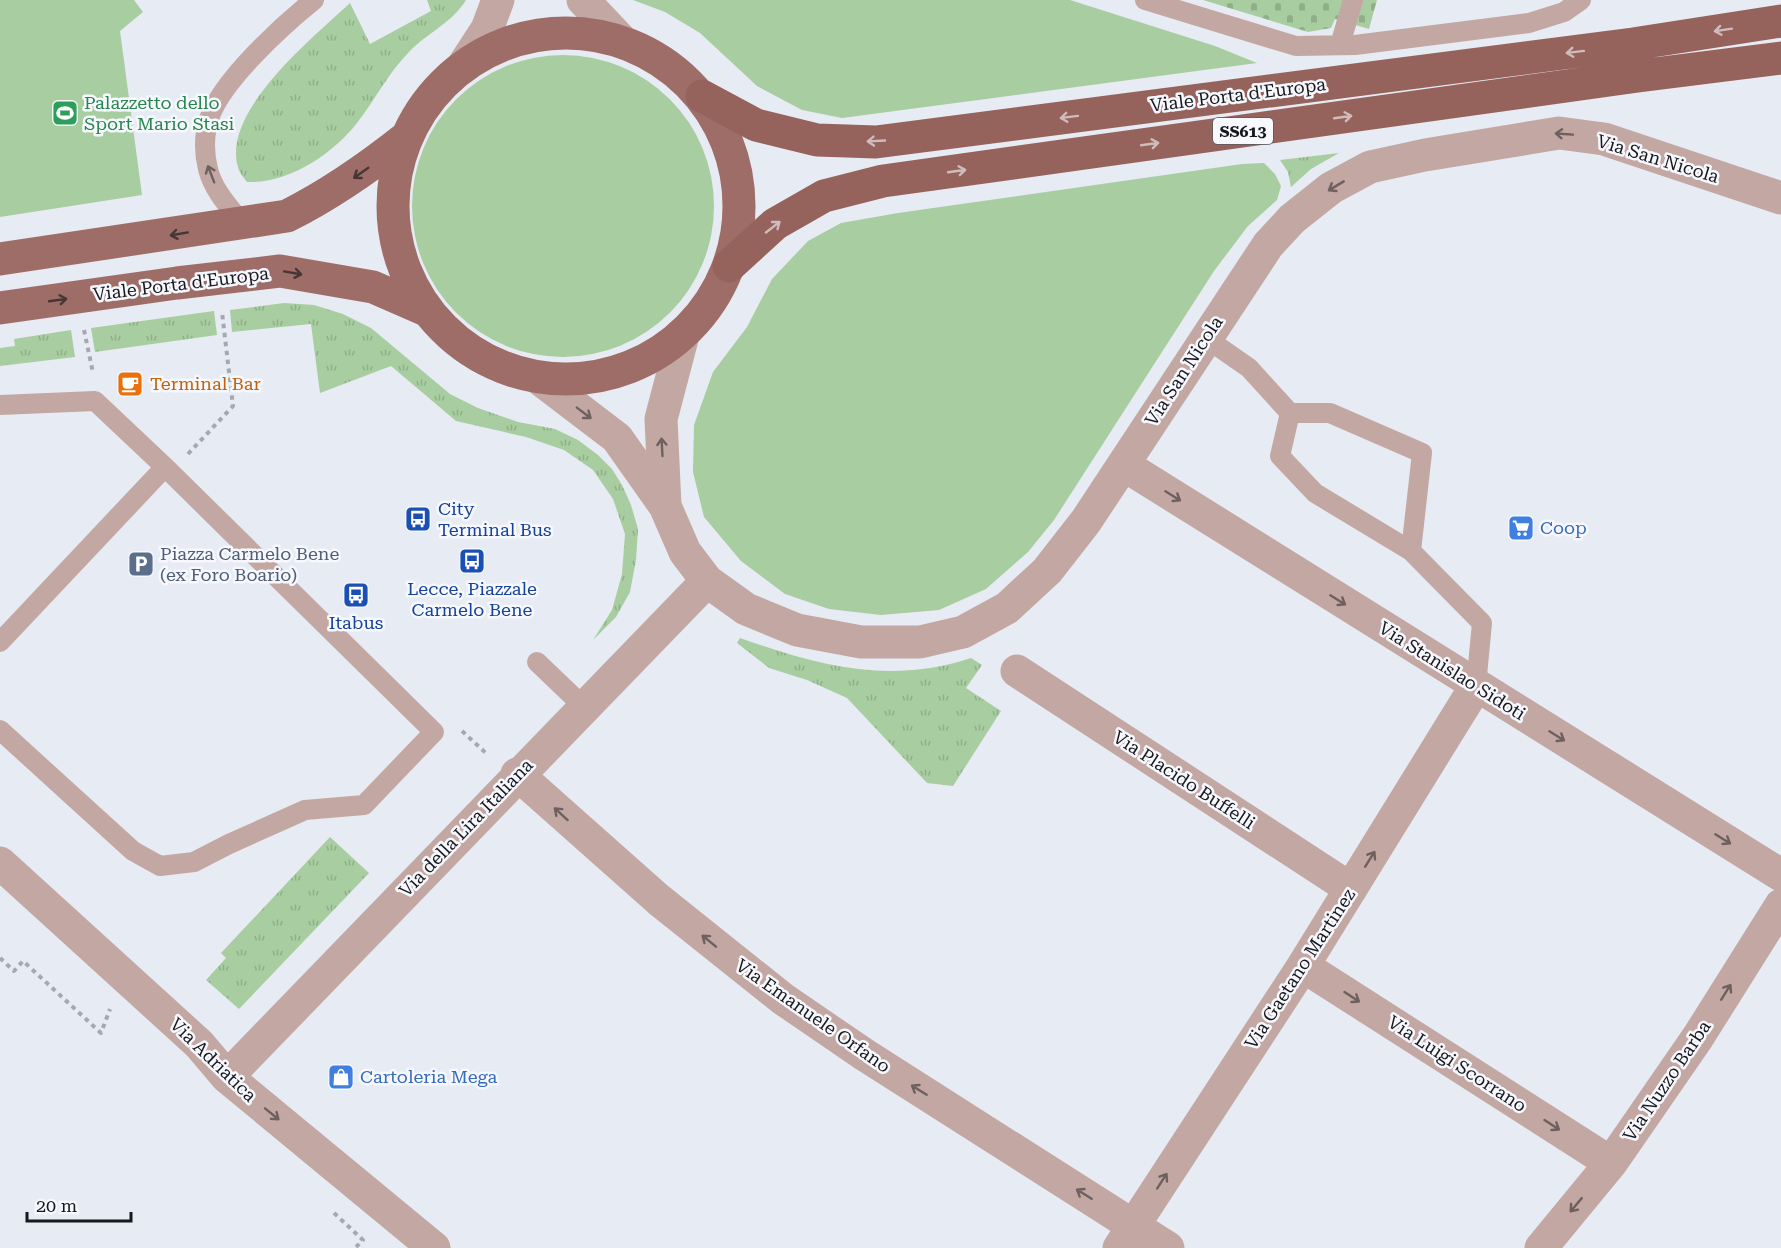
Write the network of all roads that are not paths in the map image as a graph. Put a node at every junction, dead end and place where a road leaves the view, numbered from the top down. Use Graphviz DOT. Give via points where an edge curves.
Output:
graph roads {
  1 [pos="314,0"];
  2 [pos="583,0"];
  3 [pos="1145,0"];
  4 [pos="1353,0"];
  5 [pos="1581,0"];
  6 [pos="491,10"];
  7 [pos="1781,21"];
  8 [pos="621,40"];
  9 [pos="1340,45"];
  10 [pos="1781,58"];
  11 [pos="463,66"];
  12 [pos="702,96"];
  13 [pos="407,136"];
  14 [pos="1781,198"];
  15 [pos="242,223"];
  16 [pos="0,259"];
  17 [pos="729,266"];
  18 [pos="0,308"];
  19 [pos="428,312"];
  20 [pos="683,335"];
  21 [pos="1206,338"];
  22 [pos="537,377"];
  23 [pos="0,405"];
  24 [pos="1290,413"];
  25 [pos="174,463"];
  26 [pos="1124,465"];
  27 [pos="666,506"];
  28 [pos="1410,551"];
  29 [pos="707,580"];
  30 [pos="0,642"];
  31 [pos="537,662"];
  32 [pos="1017,671"];
  33 [pos="1476,686"];
  34 [pos="584,707"];
  35 [pos="0,730"];
  36 [pos="517,774"];
  37 [pos="0,862"];
  38 [pos="1781,875"];
  39 [pos="1351,889"];
  40 [pos="1781,905"];
  41 [pos="1303,966"];
  42 [pos="226,1077"];
  43 [pos="1611,1162"];
  44 [pos="1126,1237"];
  45 [pos="434,1248"];
  46 [pos="1168,1248"];
  47 [pos="1541,1248"];
  15 -- 1 [label="lane, one-way" via="221,197 208,171 204,145 209,118 228,86 282,26"];
  2 -- 8 [label="street"];
  3 -- 9 [label="lane" via="1296,46"];
  4 -- 9 [label="lane"];
  5 -- 9 [label="lane" via="1564,12 1529,23"];
  6 -- 11 [label="street"];
  7 -- 12 [label="highway, Viale Porta d'Europa / SS613, one-way" via="1633,44 876,142 817,140 766,127"];
  8 -- 11 [label="main road, Viale Porta d'Europa" via="570,31 515,39"];
  8 -- 12 [label="main road, Viale Porta d'Europa" via="658,57"];
  17 -- 10 [label="highway, Viale Porta d'Europa / SS613, one-way" via="775,224 824,196 883,181"];
  11 -- 13 [label="main road, Viale Porta d'Europa" via="429,99"];
  12 -- 17 [label="main road, Viale Porta d'Europa" via="720,123 732,152 740,212"];
  13 -- 15 [label="main road, Viale Porta d'Europa, one-way" via="323,198 286,216"];
  13 -- 19 [label="main road, Viale Porta d'Europa" via="392,202 395,236 403,267"];
  14 -- 21 [label="street, Via San Nicola, one-way" via="1604,139 1559,133 1370,167 1331,188 1292,219 1268,245"];
  15 -- 16 [label="main road, Viale Porta d'Europa, one-way"];
  17 -- 20 [label="main road, Viale Porta d'Europa" via="707,308"];
  18 -- 19 [label="main road, Viale Porta d'Europa, one-way" via="280,271 373,287"];
  19 -- 22 [label="main road, Viale Porta d'Europa" via="470,351 502,368"];
  20 -- 22 [label="main road, Viale Porta d'Europa" via="644,362 595,378"];
  27 -- 20 [label="street, Via San Nicola, one-way" via="661,419"];
  21 -- 24 [label="lane" via="1249,368"];
  21 -- 26 [label="street, Via San Nicola"];
  22 -- 27 [label="street, Via San Nicola, one-way" via="616,438"];
  23 -- 25 [label="lane" via="94,402"];
  24 -- 28 [label="lane" via="1280,456 1315,493"];
  24 -- 28 [label="lane" via="1330,413 1422,453"];
  25 -- 30 [label="lane"];
  25 -- 35 [label="lane" via="434,732 364,805 306,810 194,862 160,866 133,851"];
  26 -- 29 [label="street, Via San Nicola" via="1047,572 1007,608 963,632 920,642 861,642 797,630 746,609"];
  26 -- 33 [label="street, Via Stanislao Sidoti, one-way"];
  27 -- 29 [label="street, Via San Nicola" via="685,552"];
  28 -- 33 [label="lane" via="1482,623"];
  29 -- 34 [label="street, Via della Lira Italiana"];
  31 -- 34 [label="lane"];
  32 -- 39 [label="street, Via Placido Buffelli"];
  33 -- 38 [label="street, Via Stanislao Sidoti, one-way"];
  39 -- 33 [label="street, Via Gaetano Martinez, one-way"];
  34 -- 36 [label="street, Via della Lira Italiana"];
  36 -- 42 [label="street, Via della Lira Italiana"];
  44 -- 36 [label="street, Via Emanuele Orfano, one-way" via="783,999 659,900"];
  37 -- 42 [label="street, Via Adriatica" via="199,1044"];
  39 -- 41 [label="street, Via Gaetano Martinez"];
  43 -- 40 [label="street, Via Nuzzo Barba, one-way" via="1698,1037"];
  41 -- 43 [label="street, Via Luigi Scorrano, one-way"];
  44 -- 41 [label="street, Via Gaetano Martinez, one-way"];
  42 -- 45 [label="street, Via Adriatica, one-way"];
  43 -- 47 [label="street, Via Nuzzo Barba, one-way"];
  44 -- 46 [label="street, Via Emanuele Orfano"];
}
